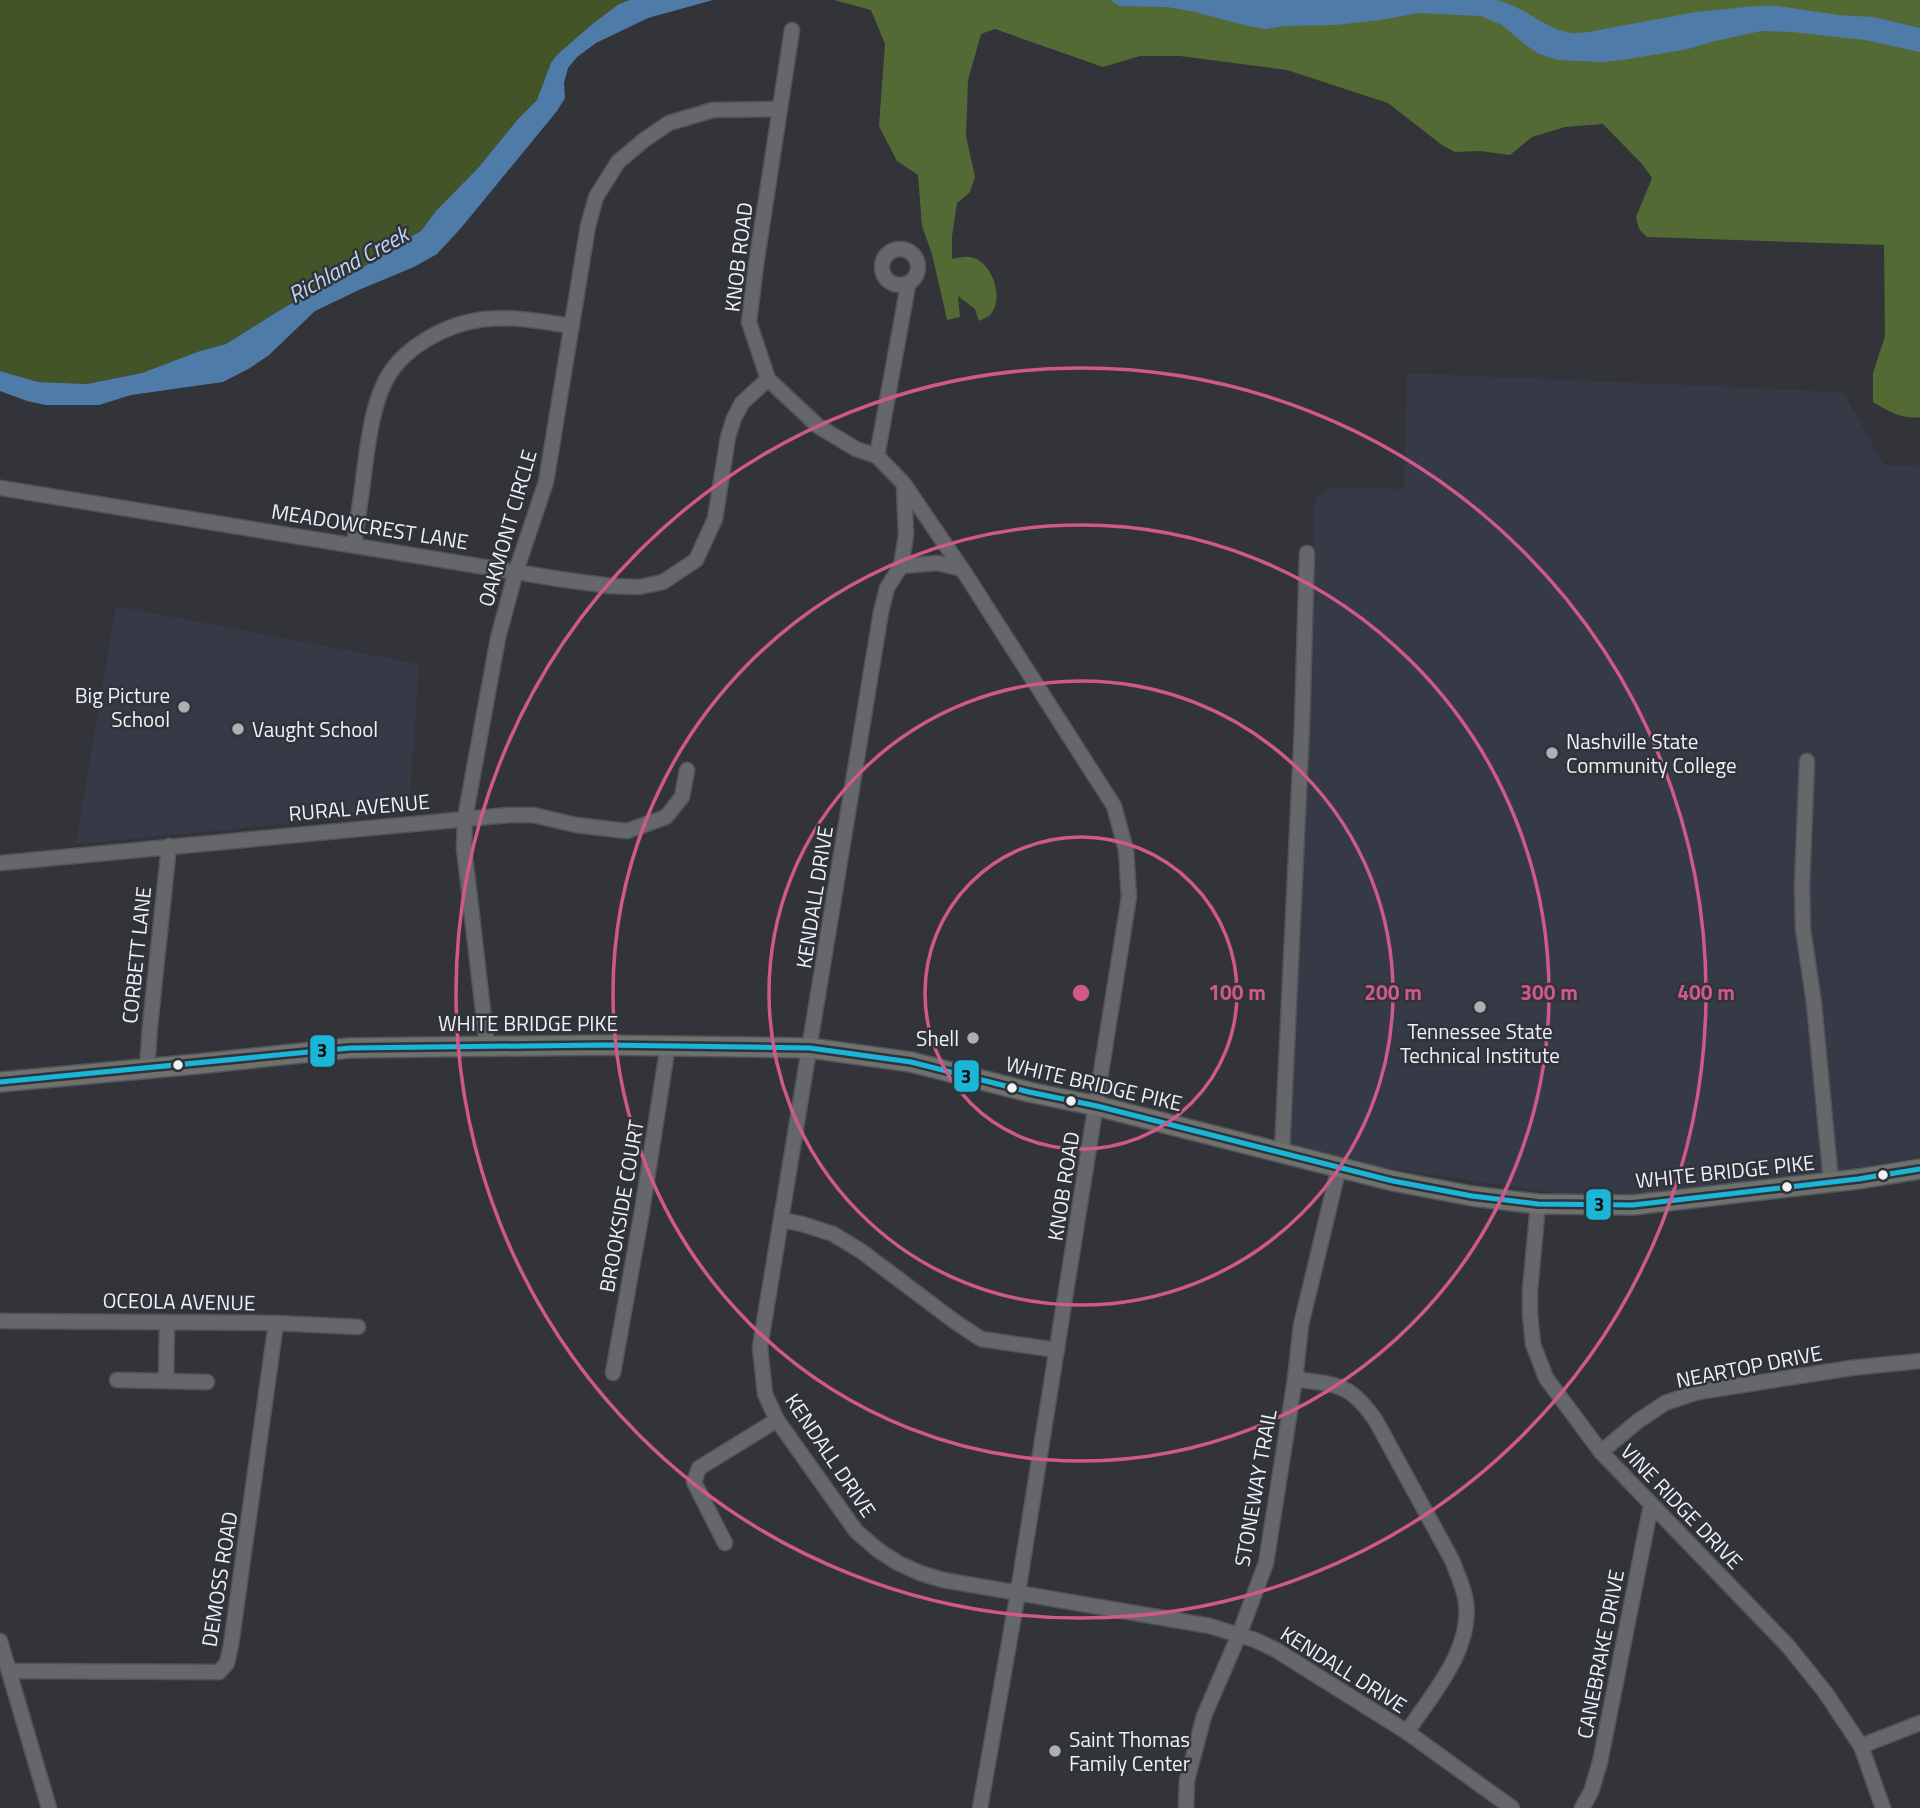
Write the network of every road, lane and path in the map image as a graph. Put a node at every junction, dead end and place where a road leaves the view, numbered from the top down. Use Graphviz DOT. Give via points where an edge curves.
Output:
graph roads {
  1 [pos="793,30"];
  2 [pos="780,109"];
  3 [pos="908,285"];
  4 [pos="572,326"];
  5 [pos="768,379"];
  6 [pos="877,456"];
  7 [pos="904,484"];
  8 [pos="0,488"];
  9 [pos="354,544"];
  10 [pos="1307,554"];
  11 [pos="901,566"];
  12 [pos="962,569"];
  13 [pos="516,571"];
  14 [pos="1807,761"];
  15 [pos="687,769"];
  16 [pos="465,818"];
  17 [pos="169,846"];
  18 [pos="0,863"];
  19 [pos="487,1045"];
  20 [pos="668,1045"];
  21 [pos="810,1048"];
  22 [pos="147,1069"];
  23 [pos="0,1082"];
  24 [pos="1097,1106"];
  25 [pos="1282,1152"];
  26 [pos="1339,1167"];
  27 [pos="1920,1169"];
  28 [pos="1831,1182"];
  29 [pos="1538,1204"];
  30 [pos="781,1220"];
  31 [pos="0,1321"];
  32 [pos="167,1322"];
  33 [pos="276,1323"];
  34 [pos="358,1327"];
  35 [pos="1057,1350"];
  36 [pos="1920,1361"];
  37 [pos="613,1373"];
  38 [pos="1295,1378"];
  39 [pos="117,1380"];
  40 [pos="166,1381"];
  41 [pos="207,1382"];
  42 [pos="777,1420"];
  43 [pos="1601,1452"];
  44 [pos="1651,1505"];
  45 [pos="725,1544"];
  46 [pos="1018,1592"];
  47 [pos="1238,1635"];
  48 [pos="0,1641"];
  49 [pos="9,1671"];
  50 [pos="1920,1723"];
  51 [pos="1407,1732"];
  52 [pos="1861,1746"];
  53 [pos="49,1808"];
  54 [pos="980,1808"];
  55 [pos="1186,1808"];
  56 [pos="1512,1808"];
  57 [pos="1582,1808"];
  58 [pos="1883,1808"];
  1 -- 2 [label="street, KNOB ROAD"];
  2 -- 4 [label="street, OAKMONT CIRCLE" via="713,110 690,116 669,123 618,162 596,197"];
  2 -- 5 [label="street, KNOB ROAD" via="749,322"];
  3 -- 6 [label="street"];
  4 -- 9 [label="street" via="485,319 447,328 397,364 383,385 371,425"];
  4 -- 13 [label="street, OAKMONT CIRCLE" via="546,482"];
  5 -- 6 [label="street, KNOB ROAD" via="818,426"];
  5 -- 13 [label="street, MEADOWCREST LANE" via="742,403 734,418 715,519 696,560 663,582 639,587"];
  6 -- 7 [label="street, KNOB ROAD"];
  7 -- 11 [label="street, KENDALL DRIVE" via="906,535"];
  7 -- 12 [label="street, KNOB ROAD"];
  8 -- 9 [label="street, MEADOWCREST LANE"];
  9 -- 13 [label="street, MEADOWCREST LANE"];
  10 -- 25 [label="street"];
  11 -- 12 [label="street" via="938,563"];
  11 -- 21 [label="street, KENDALL DRIVE" via="887,588 881,612"];
  12 -- 24 [label="street, KNOB ROAD" via="1114,806 1126,850 1129,897"];
  13 -- 16 [label="street, OAKMONT CIRCLE" via="498,638"];
  14 -- 28 [label="street" via="1803,929"];
  15 -- 16 [label="street, RURAL AVENUE" via="682,797 666,817 626,831 533,815"];
  16 -- 17 [label="street, RURAL AVENUE"];
  16 -- 19 [label="street, OAKMONT CIRCLE" via="464,848"];
  17 -- 18 [label="street, RURAL AVENUE"];
  17 -- 22 [label="street, CORBETT LANE"];
  19 -- 20 [label="main road, WHITE BRIDGE PIKE"];
  19 -- 22 [label="main road, WHITE BRIDGE PIKE" via="350,1048"];
  20 -- 21 [label="main road, WHITE BRIDGE PIKE"];
  20 -- 37 [label="street, BROOKSIDE COURT"];
  21 -- 24 [label="main road, WHITE BRIDGE PIKE" via="911,1062"];
  21 -- 30 [label="street, KENDALL DRIVE"];
  22 -- 23 [label="main road, WHITE BRIDGE PIKE"];
  24 -- 25 [label="main road, WHITE BRIDGE PIKE"];
  24 -- 35 [label="street, KNOB ROAD"];
  25 -- 26 [label="main road, WHITE BRIDGE PIKE"];
  26 -- 29 [label="main road, WHITE BRIDGE PIKE" via="1472,1196"];
  26 -- 38 [label="street, STONEWAY TRAIL" via="1301,1325"];
  27 -- 28 [label="main road, WHITE BRIDGE PIKE"];
  28 -- 29 [label="main road, WHITE BRIDGE PIKE" via="1633,1205"];
  29 -- 43 [label="street, VINE RIDGE DRIVE" via="1530,1290 1533,1344 1546,1378"];
  30 -- 35 [label="street" via="833,1234 981,1339"];
  30 -- 42 [label="street, KENDALL DRIVE" via="760,1346 765,1394"];
  31 -- 32 [label="street, OCEOLA AVENUE"];
  32 -- 33 [label="street, OCEOLA AVENUE"];
  32 -- 40 [label="street"];
  33 -- 34 [label="street, OCEOLA AVENUE"];
  33 -- 49 [label="street, DEMOSS ROAD" via="227,1663 219,1672"];
  35 -- 46 [label="street, KNOB ROAD"];
  36 -- 43 [label="street, NEARTOP DRIVE" via="1698,1392 1665,1403"];
  38 -- 47 [label="street, STONEWAY TRAIL" via="1266,1563"];
  38 -- 51 [label="street" via="1347,1389 1364,1404 1462,1584 1466,1623 1461,1645"];
  39 -- 40 [label="street"];
  40 -- 41 [label="street"];
  42 -- 45 [label="street" via="699,1468 694,1482"];
  42 -- 46 [label="street, KENDALL DRIVE" via="856,1531 878,1550 943,1580"];
  43 -- 44 [label="street, VINE RIDGE DRIVE"];
  44 -- 52 [label="street, VINE RIDGE DRIVE" via="1788,1646"];
  44 -- 57 [label="street, CANEBRAKE DRIVE" via="1600,1762"];
  46 -- 47 [label="street, KENDALL DRIVE"];
  46 -- 54 [label="street, KNOB ROAD"];
  47 -- 51 [label="street, KENDALL DRIVE" via="1276,1650"];
  47 -- 55 [label="street, STONEWAY TRAIL" via="1204,1716 1187,1780"];
  48 -- 49 [label="street"];
  49 -- 53 [label="street"];
  50 -- 52 [label="street"];
  51 -- 56 [label="street, KENDALL DRIVE"];
  52 -- 58 [label="street, VINE RIDGE DRIVE"];
}
